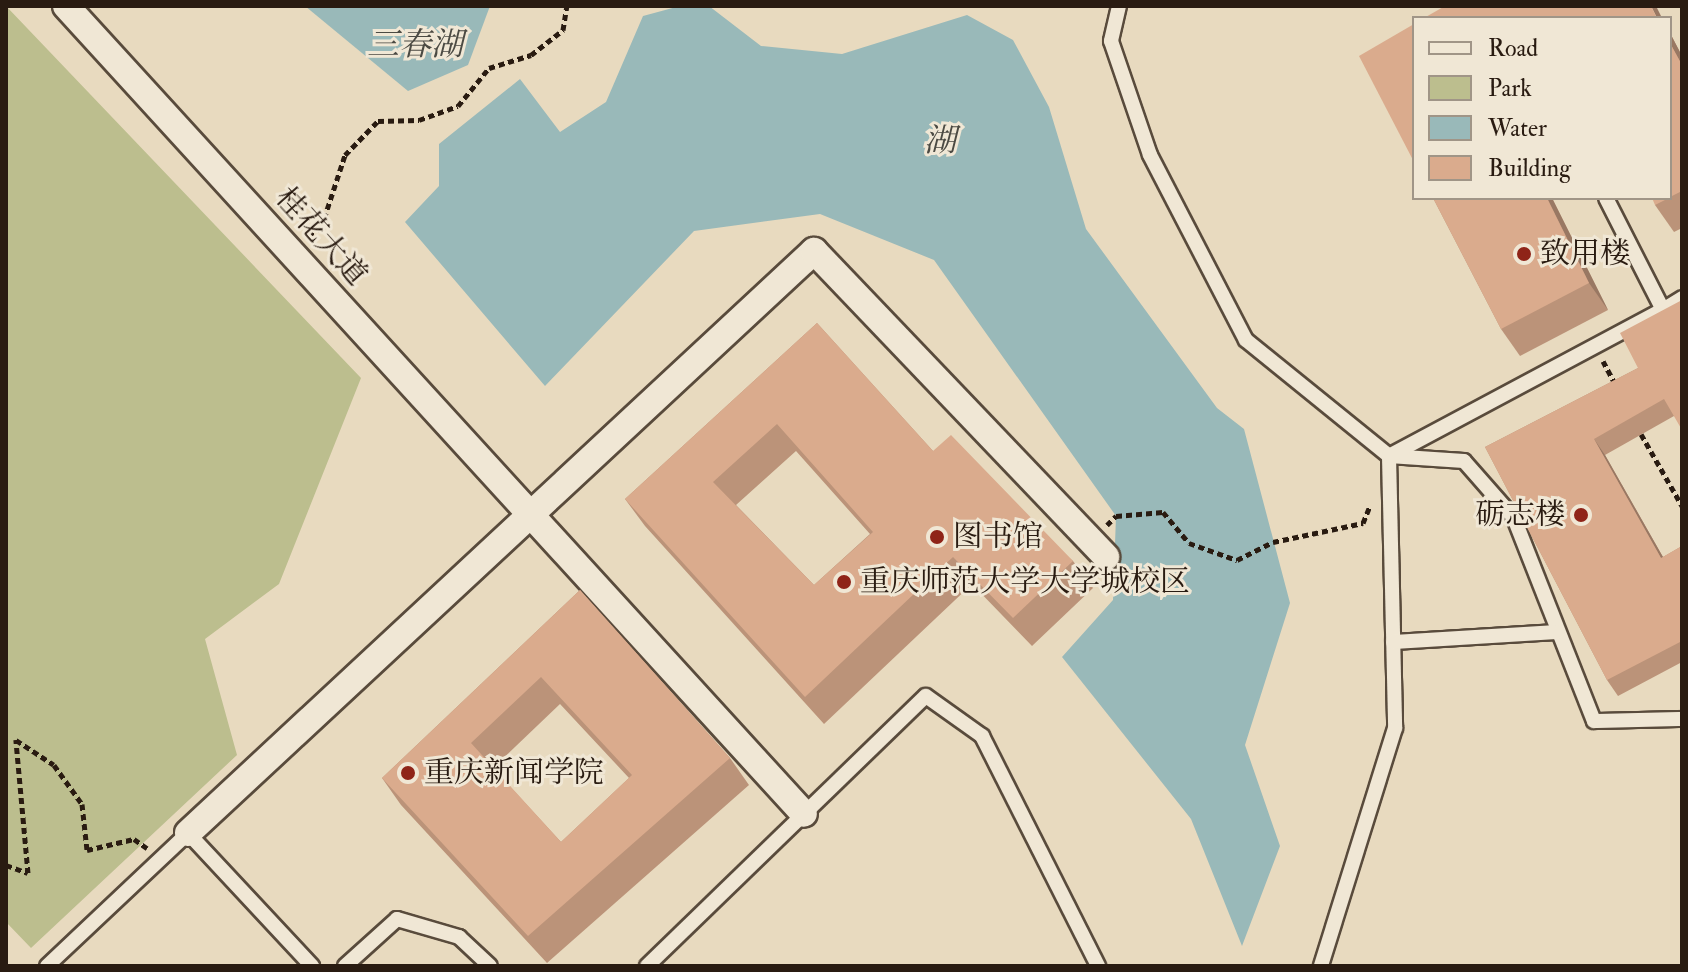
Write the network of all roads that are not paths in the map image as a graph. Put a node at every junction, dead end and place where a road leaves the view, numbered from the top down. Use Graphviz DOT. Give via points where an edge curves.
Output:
graph roads {
  1 [pos="66,6"];
  2 [pos="1119,6"];
  3 [pos="1607,200"];
  4 [pos="1682,298"];
  5 [pos="1663,310"];
  6 [pos="1389,456"];
  7 [pos="528,512"];
  8 [pos="1106,557"];
  9 [pos="1558,632"];
  10 [pos="1393,642"];
  11 [pos="1682,719"];
  12 [pos="804,814"];
  13 [pos="188,833"];
  14 [pos="47,966"];
  15 [pos="312,966"];
  16 [pos="345,966"];
  17 [pos="490,966"];
  18 [pos="647,966"];
  19 [pos="1098,966"];
  20 [pos="1321,966"];
  1 -- 7 [label="street, 桂花大道"];
  2 -- 6 [label="lane" via="1111,41 1150,155 1246,340"];
  3 -- 5 [label="lane"];
  4 -- 5 [label="lane"];
  5 -- 6 [label="lane"];
  6 -- 9 [label="lane" via="1464,461 1514,518"];
  6 -- 10 [label="lane"];
  7 -- 8 [label="street" via="814,251"];
  7 -- 12 [label="street, 桂花大道"];
  7 -- 13 [label="street"];
  9 -- 10 [label="lane"];
  9 -- 11 [label="lane" via="1594,721"];
  10 -- 20 [label="lane" via="1395,728"];
  12 -- 18 [label="lane"];
  12 -- 19 [label="lane" via="926,696 982,736"];
  13 -- 14 [label="lane"];
  13 -- 15 [label="lane"];
  16 -- 17 [label="lane" via="397,919 459,937"];
}
